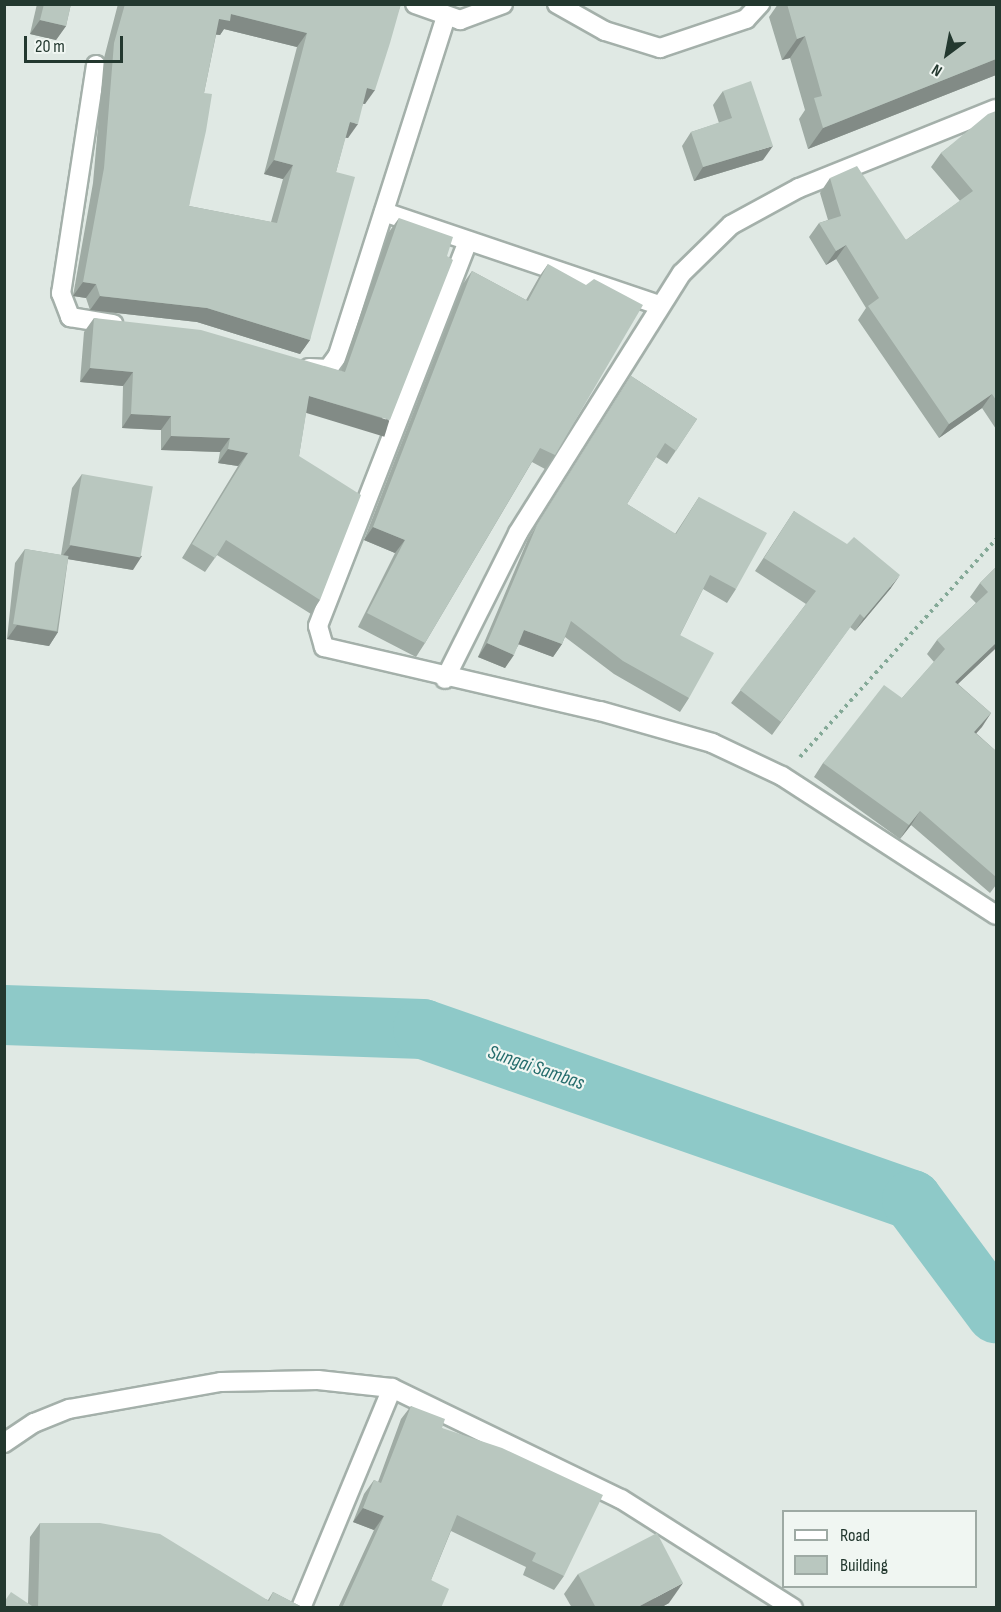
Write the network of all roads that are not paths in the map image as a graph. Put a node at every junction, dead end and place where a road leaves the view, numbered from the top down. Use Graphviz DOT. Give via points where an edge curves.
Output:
graph roads {
  1 [pos="415,4"];
  2 [pos="503,4"];
  3 [pos="557,4"];
  4 [pos="760,4"];
  5 [pos="447,17"];
  6 [pos="96,65"];
  7 [pos="996,108"];
  8 [pos="384,212"];
  9 [pos="468,241"];
  10 [pos="659,305"];
  11 [pos="130,326"];
  12 [pos="289,362"];
  13 [pos="445,679"];
  14 [pos="996,915"];
  15 [pos="392,1388"];
  16 [pos="4,1443"];
  17 [pos="301,1608"];
  18 [pos="793,1608"];
  1 -- 5 [label="street"];
  2 -- 5 [label="street" via="470,18"];
  3 -- 4 [label="street" via="605,32 660,48 746,18"];
  5 -- 8 [label="street"];
  6 -- 11 [label="street" via="61,293 70,317"];
  7 -- 10 [label="street" via="799,188 731,225 682,273"];
  8 -- 9 [label="street"];
  8 -- 12 [label="street" via="334,366 320,372"];
  9 -- 10 [label="street"];
  9 -- 13 [label="street" via="318,626 320,640 334,653"];
  10 -- 13 [label="street" via="518,533"];
  13 -- 14 [label="street" via="678,732 782,776"];
  15 -- 16 [label="street" via="318,1380 221,1382 69,1409 33,1422"];
  15 -- 17 [label="street"];
  15 -- 18 [label="street" via="621,1498"];
}
